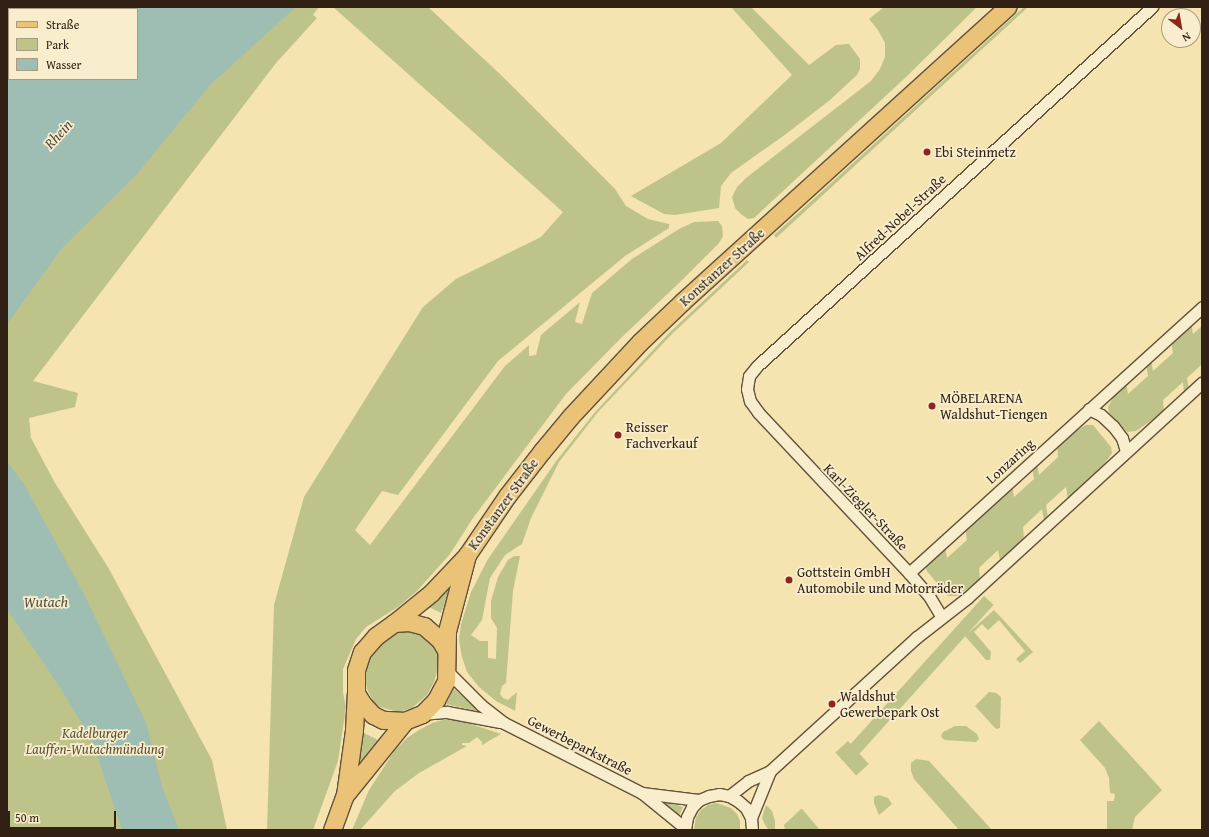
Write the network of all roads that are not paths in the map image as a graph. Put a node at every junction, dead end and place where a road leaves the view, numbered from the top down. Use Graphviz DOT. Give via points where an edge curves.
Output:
graph roads {
  1 [pos="1007,7"];
  2 [pos="1152,7"];
  3 [pos="1202,307"];
  4 [pos="1202,383"];
  5 [pos="747,389"];
  6 [pos="1089,409"];
  7 [pos="1126,451"];
  8 [pos="467,555"];
  9 [pos="909,573"];
  10 [pos="941,616"];
  11 [pos="394,624"];
  12 [pos="446,650"];
  13 [pos="447,671"];
  14 [pos="356,693"];
  15 [pos="422,714"];
  16 [pos="405,721"];
  17 [pos="504,723"];
  18 [pos="770,771"];
  19 [pos="642,793"];
  20 [pos="345,795"];
  21 [pos="729,796"];
  22 [pos="699,800"];
  23 [pos="753,826"];
  24 [pos="685,829"];
  25 [pos="332,830"];
  1 -- 8 [label="main road, Konstanzer Straße" via="640,342 542,450"];
  2 -- 5 [label="street, Alfred-Nobel-Straße" via="757,366 749,376"];
  3 -- 6 [label="street, Lonzaring"];
  4 -- 7 [label="street"];
  5 -- 9 [label="street, Karl-Ziegler-Straße" via="750,402 758,412"];
  6 -- 7 [label="street" via="1101,415 1113,426 1122,438"];
  6 -- 9 [label="street, Lonzaring"];
  7 -- 10 [label="street" via="967,598"];
  8 -- 11 [label="main road, Konstanzer Straße" via="430,593"];
  8 -- 12 [label="main road, Konstanzer Straße" via="451,613"];
  9 -- 10 [label="street, Karl-Ziegler-Straße" via="929,596"];
  10 -- 18 [label="street"];
  11 -- 12 [label="main road" via="409,622 424,626 440,640"];
  11 -- 14 [label="main road, Konstanzer Straße" via="376,636 362,652 356,670"];
  12 -- 13 [label="main road, Konstanzer Straße"];
  13 -- 15 [label="main road, Konstanzer Straße" via="446,681 436,700"];
  13 -- 17 [label="street, Gewerbeparkstraße" via="481,705"];
  14 -- 16 [label="main road, Konstanzer Straße" via="373,715 383,720"];
  14 -- 20 [label="main road"];
  15 -- 16 [label="main road, Konstanzer Straße"];
  15 -- 17 [label="street, Gewerbeparkstraße" via="453,713"];
  16 -- 20 [label="main road"];
  17 -- 19 [label="street, Gewerbeparkstraße"];
  18 -- 21 [label="street" via="748,781"];
  18 -- 23 [label="street"];
  19 -- 22 [label="street, Gewerbeparkstraße"];
  19 -- 24 [label="street, Gewerbeparkstraße"];
  20 -- 25 [label="main road"];
  21 -- 22 [label="street, Gewerbeparkstraße" via="719,794"];
  21 -- 23 [label="street" via="742,804"];
  22 -- 24 [label="street, Gewerbeparkstraße" via="687,817"];
}
